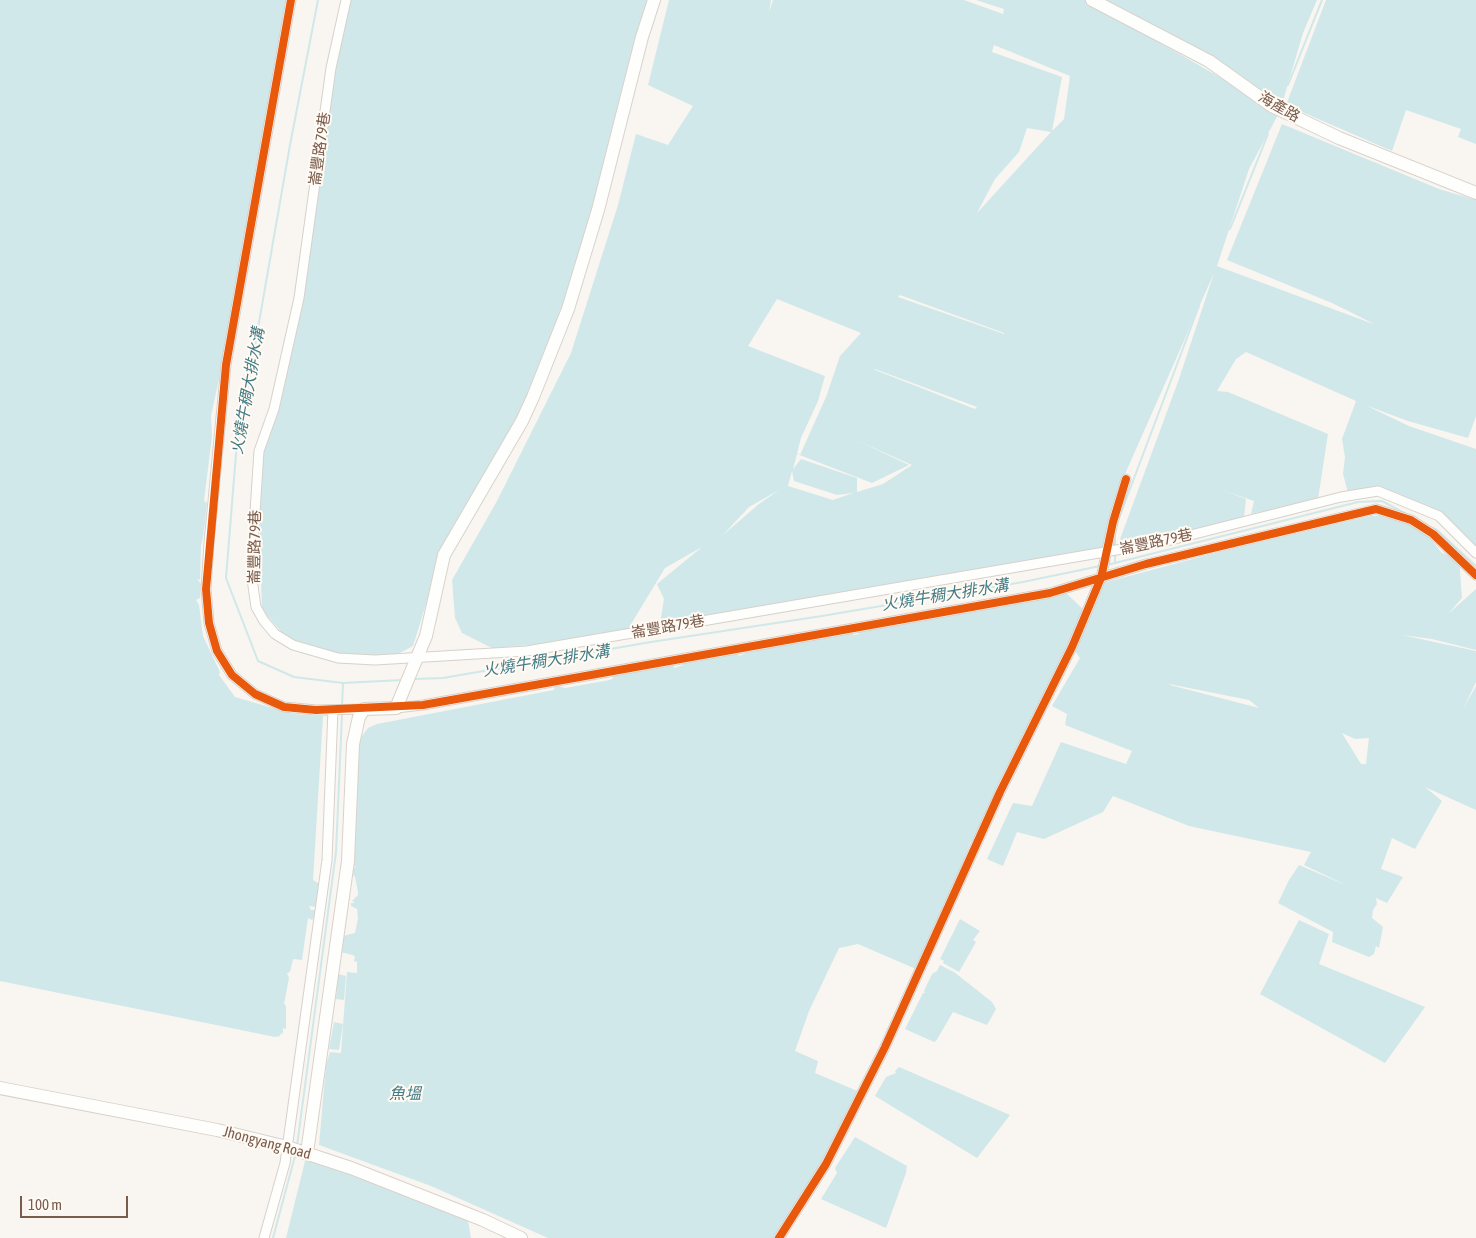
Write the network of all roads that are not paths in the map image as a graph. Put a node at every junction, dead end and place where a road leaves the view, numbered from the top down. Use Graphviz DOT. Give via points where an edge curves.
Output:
graph roads {
  1 [pos="291,0"];
  2 [pos="346,0"];
  3 [pos="654,0"];
  4 [pos="1092,0"];
  5 [pos="1476,193"];
  6 [pos="1126,479"];
  7 [pos="1108,551"];
  8 [pos="1476,553"];
  9 [pos="1476,575"];
  10 [pos="1101,578"];
  11 [pos="415,656"];
  12 [pos="396,708"];
  13 [pos="364,709"];
  14 [pos="333,710"];
  15 [pos="0,1088"];
  16 [pos="287,1147"];
  17 [pos="307,1153"];
  18 [pos="264,1238"];
  19 [pos="522,1238"];
  20 [pos="779,1238"];
  1 -- 14 [label="street" via="226,365 206,590 209,623 217,651 232,675 254,694 284,707"];
  2 -- 11 [label="street, 崙豐路79巷" via="331,68 298,298 274,409 259,451 251,572 256,607 264,621 275,634 293,645 338,658 375,660"];
  3 -- 11 [label="street" via="568,309 522,421 444,555 426,636"];
  4 -- 5 [label="street, 海產路" via="1209,61 1272,106 1340,138"];
  6 -- 7 [label="street"];
  7 -- 8 [label="street, 崙豐路79巷" via="1163,542 1341,497 1378,491 1439,516"];
  7 -- 10 [label="street"];
  7 -- 11 [label="street, 崙豐路79巷" via="527,651"];
  9 -- 10 [label="street" via="1433,534 1411,520 1376,509 1146,564"];
  10 -- 12 [label="street" via="1050,593 982,606"];
  10 -- 20 [label="street" via="1072,647 1000,792 885,1047 826,1164"];
  11 -- 12 [label="street"];
  12 -- 13 [label="street"];
  13 -- 14 [label="street"];
  13 -- 17 [label="street" via="353,744 348,861"];
  14 -- 16 [label="street" via="327,860"];
  15 -- 16 [label="street, Jhongyang Road" via="217,1130"];
  16 -- 17 [label="street, Jhongyang Road"];
  16 -- 18 [label="street"];
  17 -- 19 [label="street, Jhongyang Road"];
}
